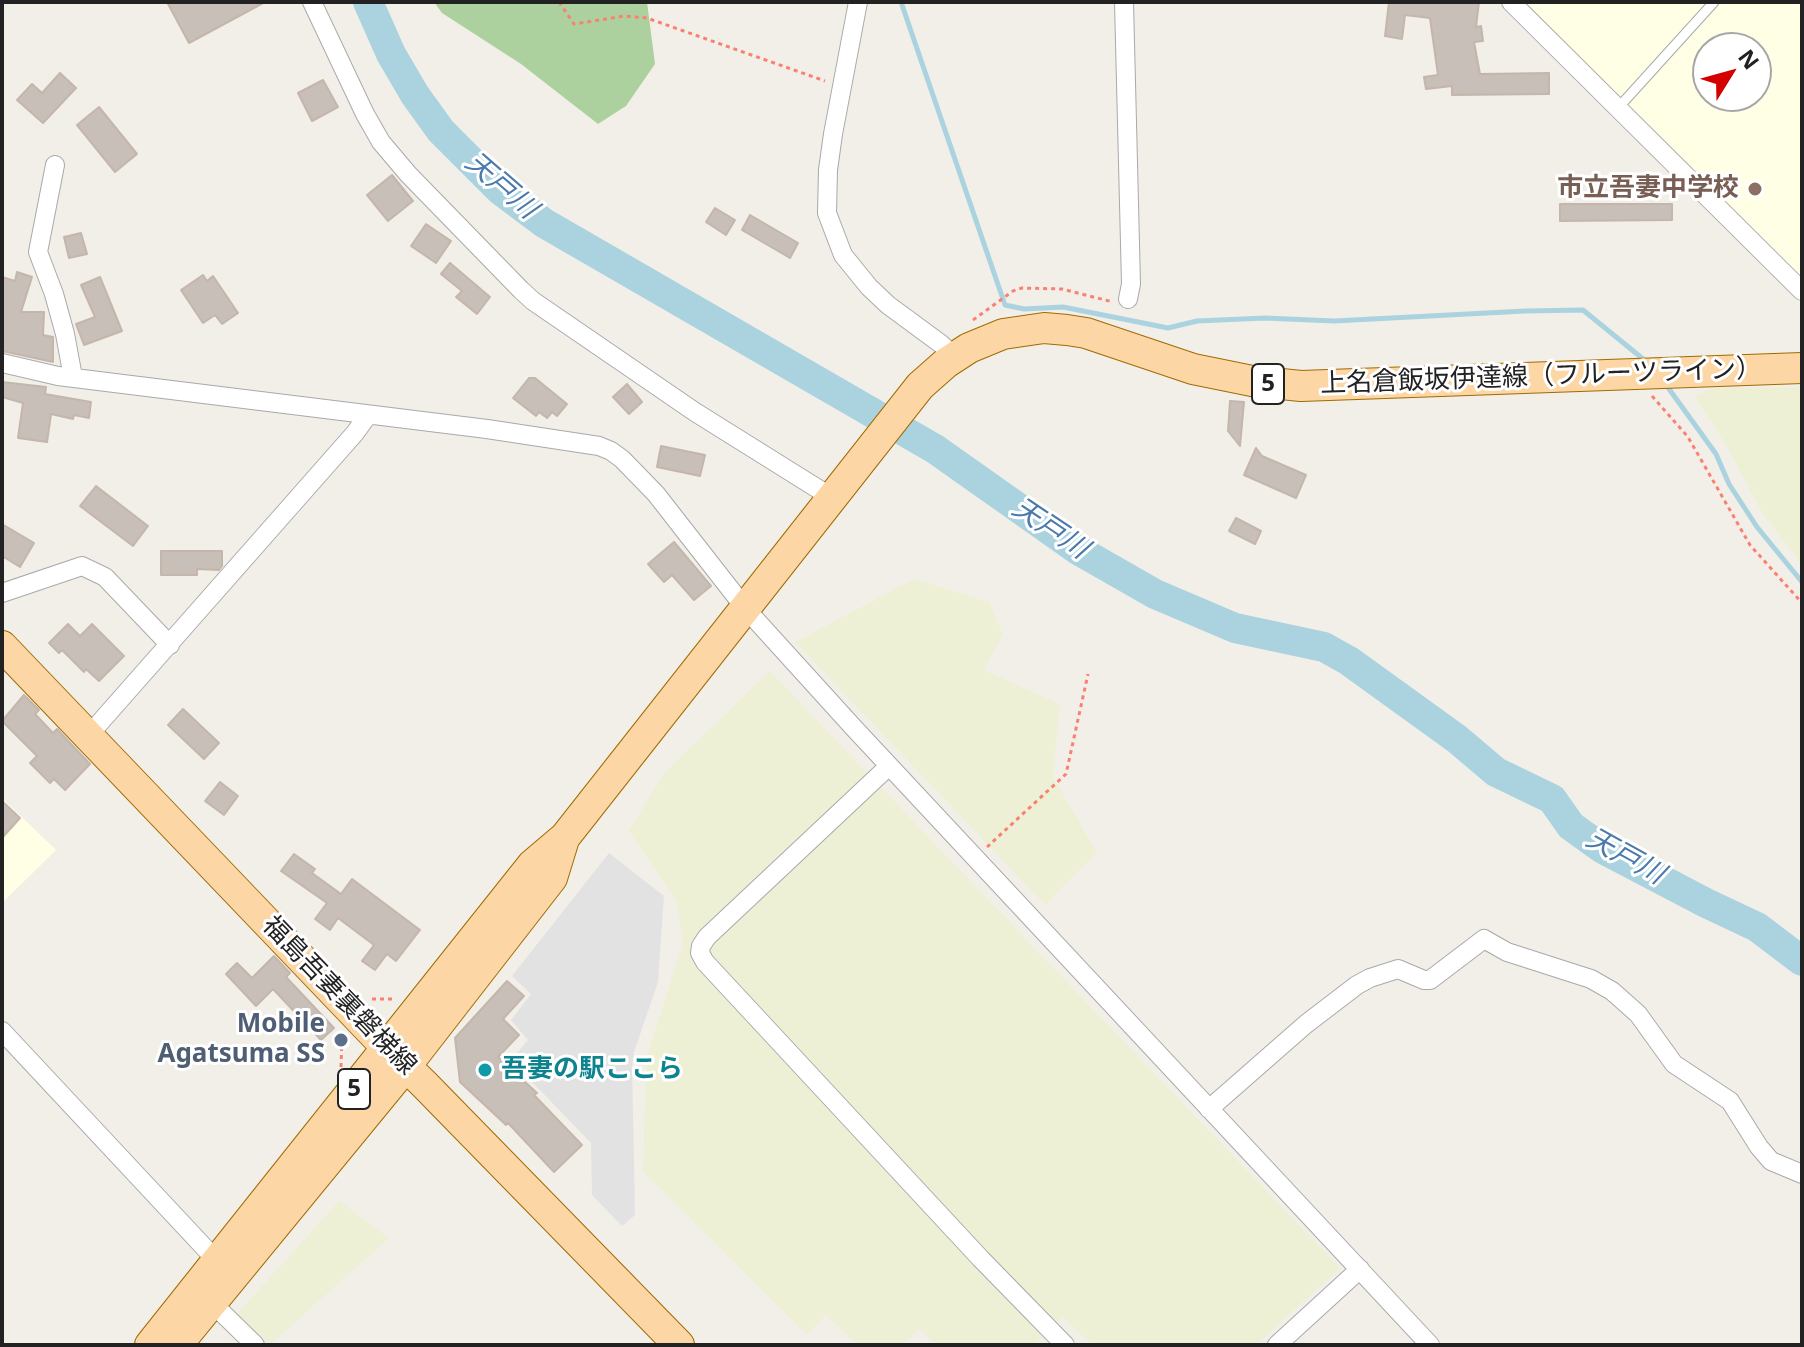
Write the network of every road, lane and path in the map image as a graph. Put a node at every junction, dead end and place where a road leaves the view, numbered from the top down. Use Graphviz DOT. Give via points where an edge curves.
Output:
graph roads {
  1 [pos="312,2"];
  2 [pos="559,2"];
  3 [pos="858,2"];
  4 [pos="1124,2"];
  5 [pos="1511,2"];
  6 [pos="1714,2"];
  7 [pos="843,88"];
  8 [pos="1618,108"];
  9 [pos="55,165"];
  10 [pos="1802,291"];
  11 [pos="1128,299"];
  12 [pos="948,350"];
  13 [pos="2,363"];
  14 [pos="1802,368"];
  15 [pos="1638,373"];
  16 [pos="73,377"];
  17 [pos="368,415"];
  18 [pos="837,490"];
  19 [pos="2,593"];
  20 [pos="1802,603"];
  21 [pos="745,608"];
  22 [pos="170,645"];
  23 [pos="2,646"];
  24 [pos="1088,674"];
  25 [pos="88,736"];
  26 [pos="889,766"];
  27 [pos="975,858"];
  28 [pos="365,1002"];
  29 [pos="402,1003"];
  30 [pos="343,1023"];
  31 [pos="2,1031"];
  32 [pos="396,1057"];
  33 [pos="340,1080"];
  34 [pos="1209,1109"];
  35 [pos="1802,1174"];
  36 [pos="217,1261"];
  37 [pos="1360,1269"];
  38 [pos="212,1303"];
  39 [pos="150,1345"];
  40 [pos="177,1345"];
  41 [pos="255,1345"];
  42 [pos="679,1345"];
  43 [pos="1065,1345"];
  44 [pos="1277,1345"];
  45 [pos="1430,1345"];
  1 -- 18 [label="street" via="381,142 521,290 695,412"];
  2 -- 7 [label="path" via="574,24 616,16 647,18"];
  3 -- 7 [label="street"];
  4 -- 11 [label="street"];
  5 -- 8 [label="street"];
  6 -- 8 [label="lane"];
  7 -- 12 [label="street" via="827,182 827,213 834,234 843,255 869,287"];
  8 -- 10 [label="street"];
  9 -- 16 [label="street" via="38,252 54,294"];
  11 -- 12 [label="path" via="1107,302 1062,289 1017,289"];
  12 -- 15 [label="main road, 上名倉飯坂伊達線（フルーツライン） / 5" via="1044,328 1086,333 1193,369 1273,385"];
  12 -- 18 [label="main road, 上名倉飯坂伊達線（フルーツライン） / 5"];
  13 -- 16 [label="street"];
  14 -- 15 [label="main road, 上名倉飯坂伊達線（フルーツライン） / 5"];
  15 -- 20 [label="path" via="1688,437 1750,545"];
  16 -- 17 [label="street"];
  17 -- 21 [label="street" via="611,451 656,494"];
  17 -- 22 [label="street"];
  18 -- 21 [label="main road, 5"];
  19 -- 22 [label="street" via="82,566 105,577"];
  21 -- 26 [label="street"];
  21 -- 32 [label="main road, 5" via="565,837 552,878"];
  22 -- 25 [label="street"];
  23 -- 25 [label="main road, 福島吾妻裏磐梯線"];
  24 -- 27 [label="path" via="1066,774"];
  25 -- 32 [label="main road, 福島吾妻裏磐梯線"];
  26 -- 27 [label="street"];
  26 -- 43 [label="street" via="707,937 700,953"];
  27 -- 34 [label="street"];
  28 -- 29 [label="path"];
  30 -- 33 [label="path"];
  31 -- 36 [label="street"];
  32 -- 36 [label="main road, 5"];
  32 -- 38 [label="main road, 5"];
  32 -- 42 [label="main road, 福島吾妻裏磐梯線"];
  34 -- 35 [label="street" via="1357,985 1398,969 1430,980 1484,939 1612,991 1638,1014 1674,1064 1730,1101 1771,1161"];
  34 -- 37 [label="street"];
  36 -- 39 [label="main road, 5"];
  37 -- 44 [label="street"];
  37 -- 45 [label="street"];
  38 -- 40 [label="main road, 5"];
  38 -- 41 [label="street"];
}
